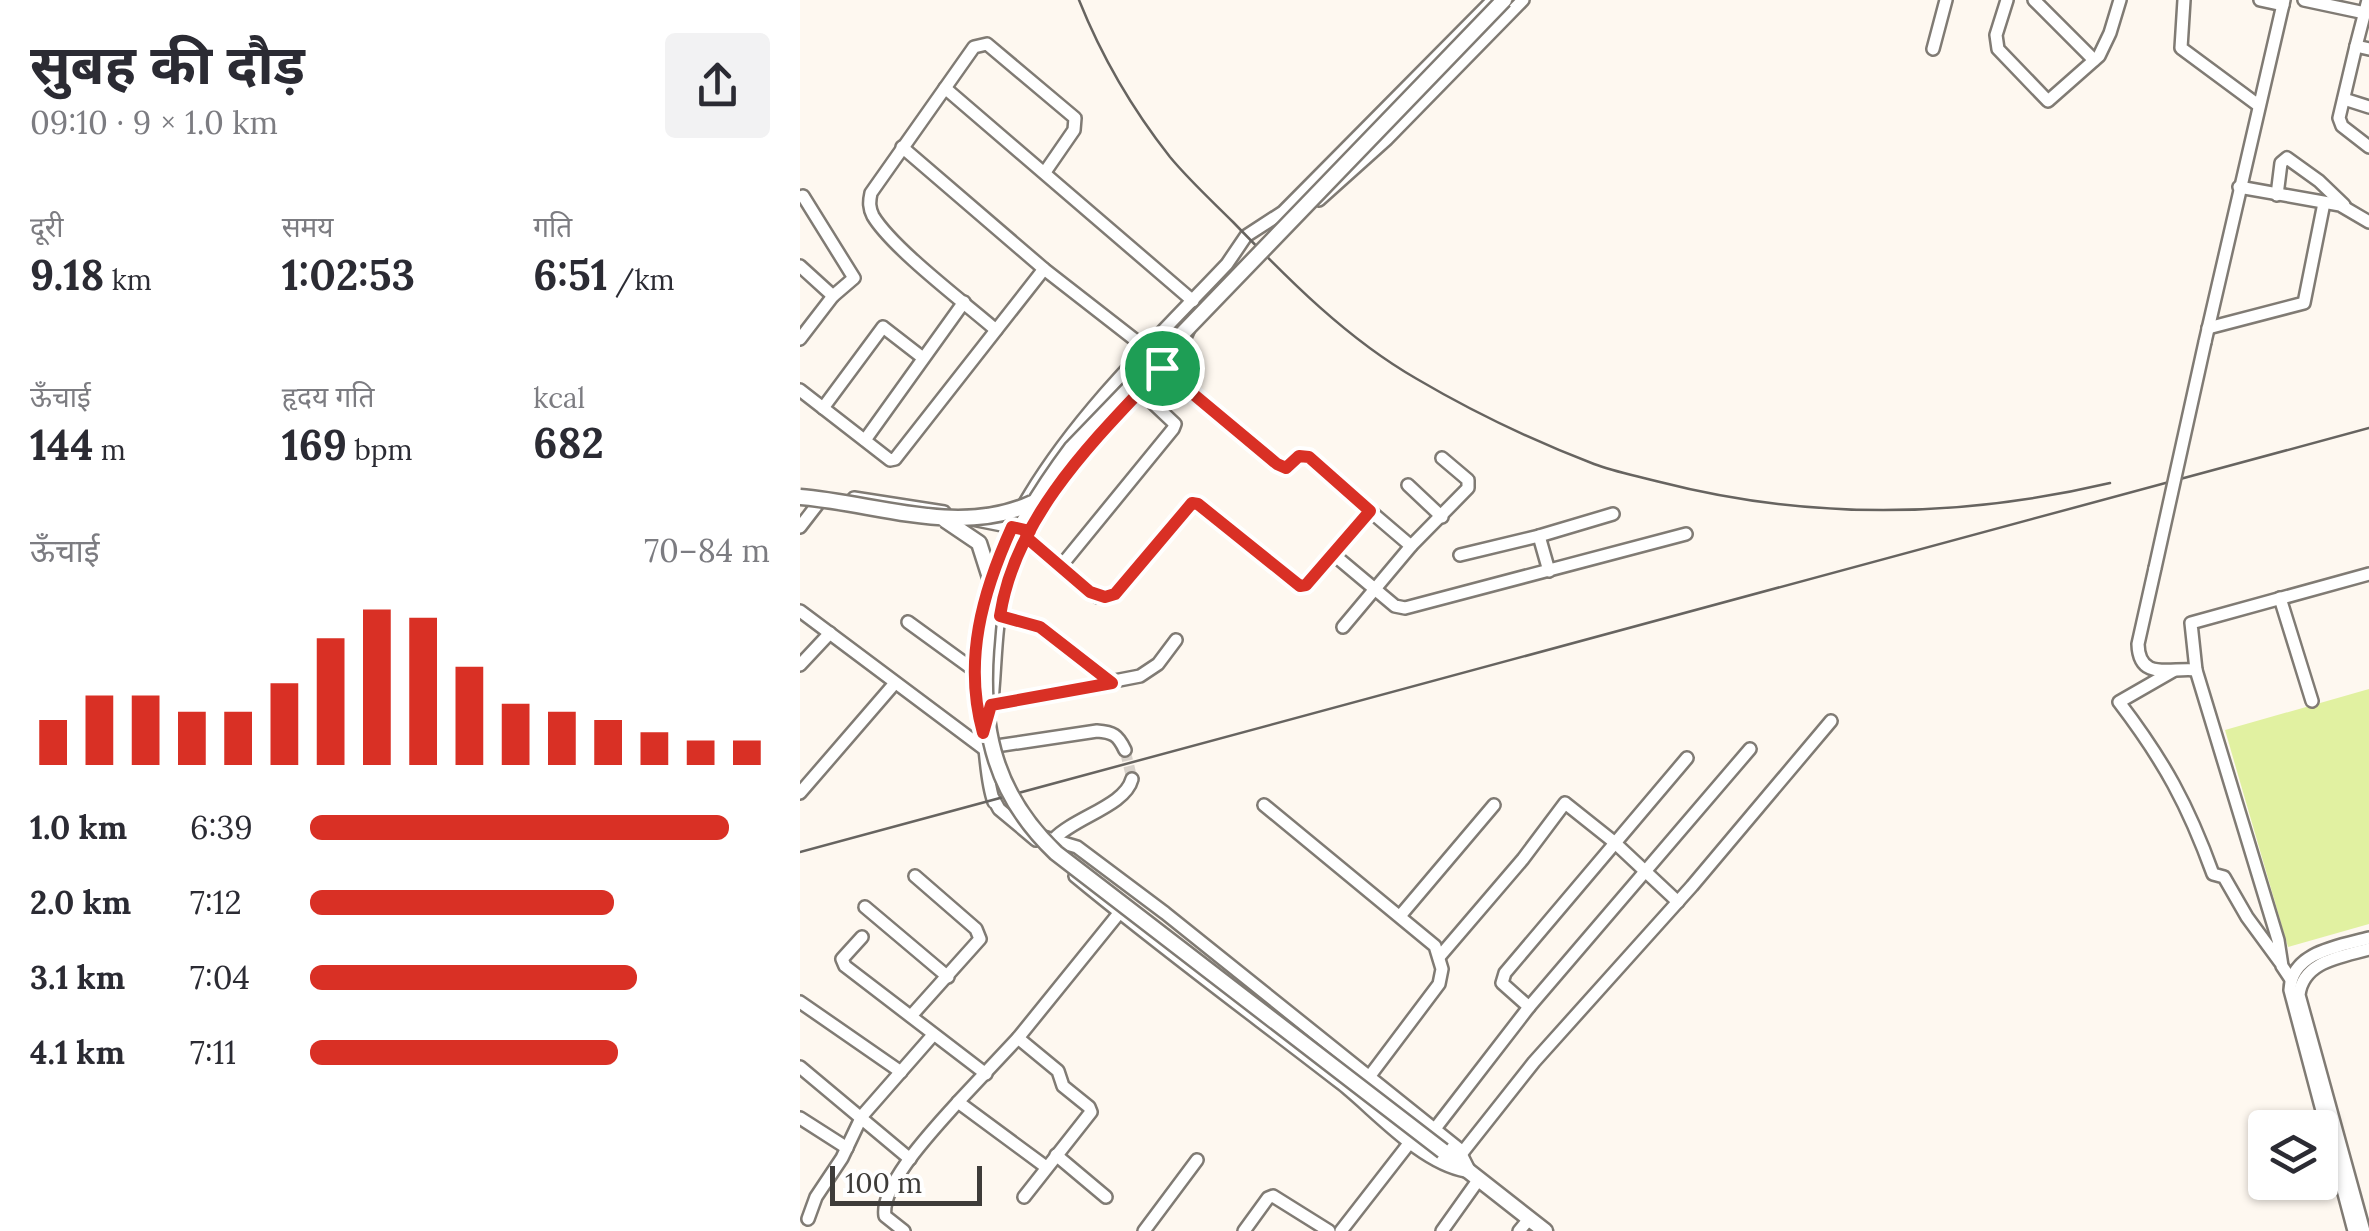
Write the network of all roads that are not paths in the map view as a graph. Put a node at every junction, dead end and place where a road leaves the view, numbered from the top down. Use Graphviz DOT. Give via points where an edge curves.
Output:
graph roads {
  1 [pos="1494,0"];
  2 [pos="1524,0"];
  3 [pos="1946,0"];
  4 [pos="2007,0"];
  5 [pos="2034,0"];
  6 [pos="2120,0"];
  7 [pos="2184,0"];
  8 [pos="2260,0"];
  9 [pos="2304,0"];
  10 [pos="2283,2"];
  11 [pos="2366,7"];
  12 [pos="2363,48"];
  13 [pos="1933,49"];
  14 [pos="2094,60"];
  15 [pos="945,88"];
  16 [pos="2344,99"];
  17 [pos="2258,106"];
  18 [pos="2369,107"];
  19 [pos="902,147"];
  20 [pos="2369,147"];
  21 [pos="1045,172"];
  22 [pos="2239,187"];
  23 [pos="2277,195"];
  24 [pos="804,196"];
  25 [pos="2324,202"];
  26 [pos="2347,208"];
  27 [pos="1282,212"];
  28 [pos="2369,222"];
  29 [pos="800,266"];
  30 [pos="1044,269"];
  31 [pos="833,296"];
  32 [pos="964,302"];
  33 [pos="1192,302"];
  34 [pos="800,316"];
  35 [pos="810,326"];
  36 [pos="2208,328"];
  37 [pos="996,330"];
  38 [pos="800,340"];
  39 [pos="1148,350"];
  40 [pos="922,358"];
  41 [pos="1162,368"];
  42 [pos="800,390"];
  43 [pos="1140,391"];
  44 [pos="823,408"];
  45 [pos="865,440"];
  46 [pos="1442,458"];
  47 [pos="1408,485"];
  48 [pos="800,498"];
  49 [pos="1032,504"];
  50 [pos="816,505"];
  51 [pos="1370,511"];
  52 [pos="1612,514"];
  53 [pos="1442,516"];
  54 [pos="944,519"];
  55 [pos="800,527"];
  56 [pos="1012,527"];
  57 [pos="1028,534"];
  58 [pos="1686,534"];
  59 [pos="1539,536"];
  60 [pos="1412,546"];
  61 [pos="1001,552"];
  62 [pos="1333,554"];
  63 [pos="1460,555"];
  64 [pos="1016,561"];
  65 [pos="1061,566"];
  66 [pos="1549,571"];
  67 [pos="2369,574"];
  68 [pos="994,590"];
  69 [pos="1375,590"];
  70 [pos="2280,598"];
  71 [pos="800,611"];
  72 [pos="1000,616"];
  73 [pos="908,622"];
  74 [pos="1343,627"];
  75 [pos="830,633"];
  76 [pos="1176,640"];
  77 [pos="800,666"];
  78 [pos="974,670"];
  79 [pos="2196,670"];
  80 [pos="2174,671"];
  81 [pos="895,683"];
  82 [pos="1112,683"];
  83 [pos="2312,701"];
  84 [pos="991,705"];
  85 [pos="1832,720"];
  86 [pos="983,733"];
  87 [pos="983,748"];
  88 [pos="1750,749"];
  89 [pos="1124,750"];
  90 [pos="1687,758"];
  91 [pos="1132,779"];
  92 [pos="800,794"];
  93 [pos="1264,805"];
  94 [pos="1494,806"];
  95 [pos="1031,834"];
  96 [pos="1054,839"];
  97 [pos="1614,842"];
  98 [pos="1644,871"];
  99 [pos="915,876"];
  100 [pos="1678,902"];
  101 [pos="865,907"];
  102 [pos="1120,912"];
  103 [pos="1400,916"];
  104 [pos="862,937"];
  105 [pos="2369,938"];
  106 [pos="2369,949"];
  107 [pos="1440,956"];
  108 [pos="2282,966"];
  109 [pos="948,977"];
  110 [pos="2290,978"];
  111 [pos="800,1002"];
  112 [pos="1529,1008"];
  113 [pos="911,1016"];
  114 [pos="933,1035"];
  115 [pos="1018,1038"];
  116 [pos="800,1067"];
  117 [pos="901,1072"];
  118 [pos="986,1074"];
  119 [pos="1369,1077"];
  120 [pos="958,1102"];
  121 [pos="862,1116"];
  122 [pos="800,1118"];
  123 [pos="1434,1130"];
  124 [pos="1411,1141"];
  125 [pos="847,1148"];
  126 [pos="1462,1153"];
  127 [pos="1056,1155"];
  128 [pos="910,1159"];
  129 [pos="1198,1160"];
  130 [pos="1046,1167"];
  131 [pos="1475,1175"];
  132 [pos="1024,1197"];
  133 [pos="1106,1198"];
  134 [pos="808,1219"];
  135 [pos="1524,1225"];
  136 [pos="904,1231"];
  137 [pos="1144,1231"];
  138 [pos="1244,1231"];
  139 [pos="1329,1231"];
  140 [pos="1341,1231"];
  141 [pos="1442,1231"];
  142 [pos="1544,1231"];
  143 [pos="2354,1231"];
  144 [pos="2364,1231"];
  1 -- 27 [label="street"];
  1 -- 49 [label="main road, bridge" via="1072,448"];
  2 -- 27 [label="street" via="1352,172 1312,206"];
  3 -- 13 [label="street"];
  4 -- 14 [label="street" via="1996,43 2045,100"];
  5 -- 14 [label="street"];
  6 -- 14 [label="street"];
  7 -- 17 [label="street" via="2181,48"];
  8 -- 10 [label="street"];
  9 -- 11 [label="street"];
  10 -- 17 [label="street"];
  11 -- 12 [label="street"];
  12 -- 16 [label="street"];
  15 -- 19 [label="street"];
  15 -- 21 [label="street"];
  15 -- 21 [label="street" via="974,47 987,44 1073,114 1074,130"];
  16 -- 18 [label="street"];
  16 -- 20 [label="street" via="2339,122"];
  17 -- 22 [label="street"];
  19 -- 30 [label="street"];
  19 -- 32 [label="street" via="872,193 872,214"];
  21 -- 33 [label="street"];
  22 -- 23 [label="street"];
  22 -- 36 [label="street"];
  23 -- 25 [label="street"];
  23 -- 26 [label="street" via="2287,158"];
  24 -- 31 [label="street" via="854,274"];
  25 -- 26 [label="street"];
  25 -- 36 [label="street" via="2304,303"];
  26 -- 28 [label="street"];
  27 -- 33 [label="street" via="1246,236"];
  29 -- 31 [label="street"];
  30 -- 37 [label="street"];
  30 -- 39 [label="street"];
  31 -- 35 [label="street"];
  32 -- 37 [label="street"];
  32 -- 40 [label="street"];
  33 -- 39 [label="street"];
  33 -- 41 [label="street" via="1184,342"];
  34 -- 35 [label="street"];
  35 -- 38 [label="street"];
  36 -- 80 [label="street, bridge" via="2138,644 2147,668"];
  37 -- 45 [label="street" via="895,459"];
  39 -- 56 [label="street" via="1047,467"];
  40 -- 44 [label="street" via="883,328"];
  40 -- 45 [label="street"];
  41 -- 43 [label="street"];
  41 -- 51 [label="street" via="1277,464 1286,468 1299,456 1309,457"];
  42 -- 44 [label="street"];
  43 -- 57 [label="street" via="1057,487"];
  43 -- 65 [label="street" via="1174,429"];
  44 -- 45 [label="street"];
  46 -- 53 [label="street" via="1469,484"];
  47 -- 53 [label="street"];
  48 -- 50 [label="street"];
  48 -- 54 [label="main road, bridge"];
  48 -- 56 [label="street" via="918,507"];
  49 -- 54 [label="main road, bridge" via="980,518"];
  49 -- 68 [label="main road, bridge"];
  50 -- 55 [label="street"];
  50 -- 61 [label="street" via="937,522"];
  51 -- 60 [label="street"];
  51 -- 62 [label="street"];
  52 -- 59 [label="street"];
  53 -- 60 [label="street"];
  54 -- 68 [label="main road, bridge" via="980,543"];
  56 -- 57 [label="street"];
  56 -- 61 [label="street"];
  57 -- 64 [label="street"];
  57 -- 65 [label="street"];
  58 -- 66 [label="street"];
  59 -- 63 [label="street"];
  59 -- 66 [label="street"];
  60 -- 69 [label="street"];
  61 -- 64 [label="street"];
  61 -- 78 [label="street" via="979,619"];
  62 -- 65 [label="street" via="1306,585 1295,585 1195,503 1115,594 1098,597"];
  62 -- 69 [label="street"];
  64 -- 72 [label="street"];
  66 -- 69 [label="street" via="1405,608"];
  67 -- 70 [label="street"];
  68 -- 131 [label="main road, bridge" via="984,699 993,752 1030,828"];
  69 -- 74 [label="street"];
  70 -- 79 [label="street" via="2190,623"];
  70 -- 83 [label="street"];
  71 -- 75 [label="street"];
  72 -- 82 [label="street" via="1040,627"];
  72 -- 84 [label="street"];
  73 -- 78 [label="street"];
  75 -- 77 [label="street"];
  75 -- 81 [label="street"];
  76 -- 82 [label="street" via="1148,671"];
  78 -- 86 [label="street"];
  79 -- 80 [label="street"];
  79 -- 108 [label="street"];
  80 -- 108 [label="street" via="2118,702 2179,790 2214,876 2223,876"];
  81 -- 87 [label="street"];
  81 -- 92 [label="street"];
  82 -- 84 [label="street"];
  84 -- 86 [label="street"];
  85 -- 100 [label="street"];
  86 -- 87 [label="street"];
  87 -- 89 [label="street" via="1097,731 1119,737"];
  87 -- 95 [label="street" via="994,802"];
  88 -- 98 [label="street"];
  90 -- 97 [label="street"];
  91 -- 96 [label="street" via="1126,793"];
  93 -- 103 [label="street"];
  94 -- 103 [label="street"];
  95 -- 96 [label="street"];
  95 -- 102 [label="street"];
  96 -- 119 [label="street" via="1077,847 1165,913"];
  97 -- 98 [label="street"];
  97 -- 107 [label="street" via="1565,803"];
  97 -- 112 [label="street" via="1505,972 1502,983"];
  98 -- 100 [label="street"];
  98 -- 112 [label="street"];
  99 -- 109 [label="street" via="979,934 978,945"];
  100 -- 126 [label="street"];
  101 -- 109 [label="street"];
  102 -- 115 [label="street"];
  102 -- 124 [label="street"];
  103 -- 107 [label="street"];
  104 -- 113 [label="street" via="842,963"];
  105 -- 110 [label="street" via="2306,960"];
  106 -- 144 [label="street" via="2318,966 2302,979 2299,995"];
  107 -- 119 [label="street" via="1439,984"];
  108 -- 110 [label="street"];
  109 -- 113 [label="street"];
  110 -- 143 [label="street"];
  111 -- 117 [label="street"];
  112 -- 123 [label="street"];
  113 -- 114 [label="street"];
  114 -- 117 [label="street"];
  114 -- 118 [label="street"];
  115 -- 118 [label="street"];
  115 -- 127 [label="street" via="1090,1110"];
  116 -- 121 [label="street"];
  117 -- 121 [label="street"];
  118 -- 120 [label="street"];
  119 -- 123 [label="street"];
  120 -- 128 [label="street"];
  120 -- 130 [label="street"];
  121 -- 125 [label="street"];
  121 -- 128 [label="street"];
  122 -- 125 [label="street"];
  123 -- 126 [label="street"];
  124 -- 131 [label="street" via="1450,1168"];
  124 -- 140 [label="street"];
  125 -- 134 [label="street"];
  126 -- 131 [label="street"];
  127 -- 130 [label="street"];
  127 -- 133 [label="street"];
  128 -- 136 [label="street" via="883,1208"];
  129 -- 137 [label="street"];
  130 -- 132 [label="street"];
  131 -- 135 [label="main road"];
  131 -- 141 [label="street"];
  135 -- 142 [label="main road"];
  138 -- 139 [label="street" via="1273,1196"];
}
